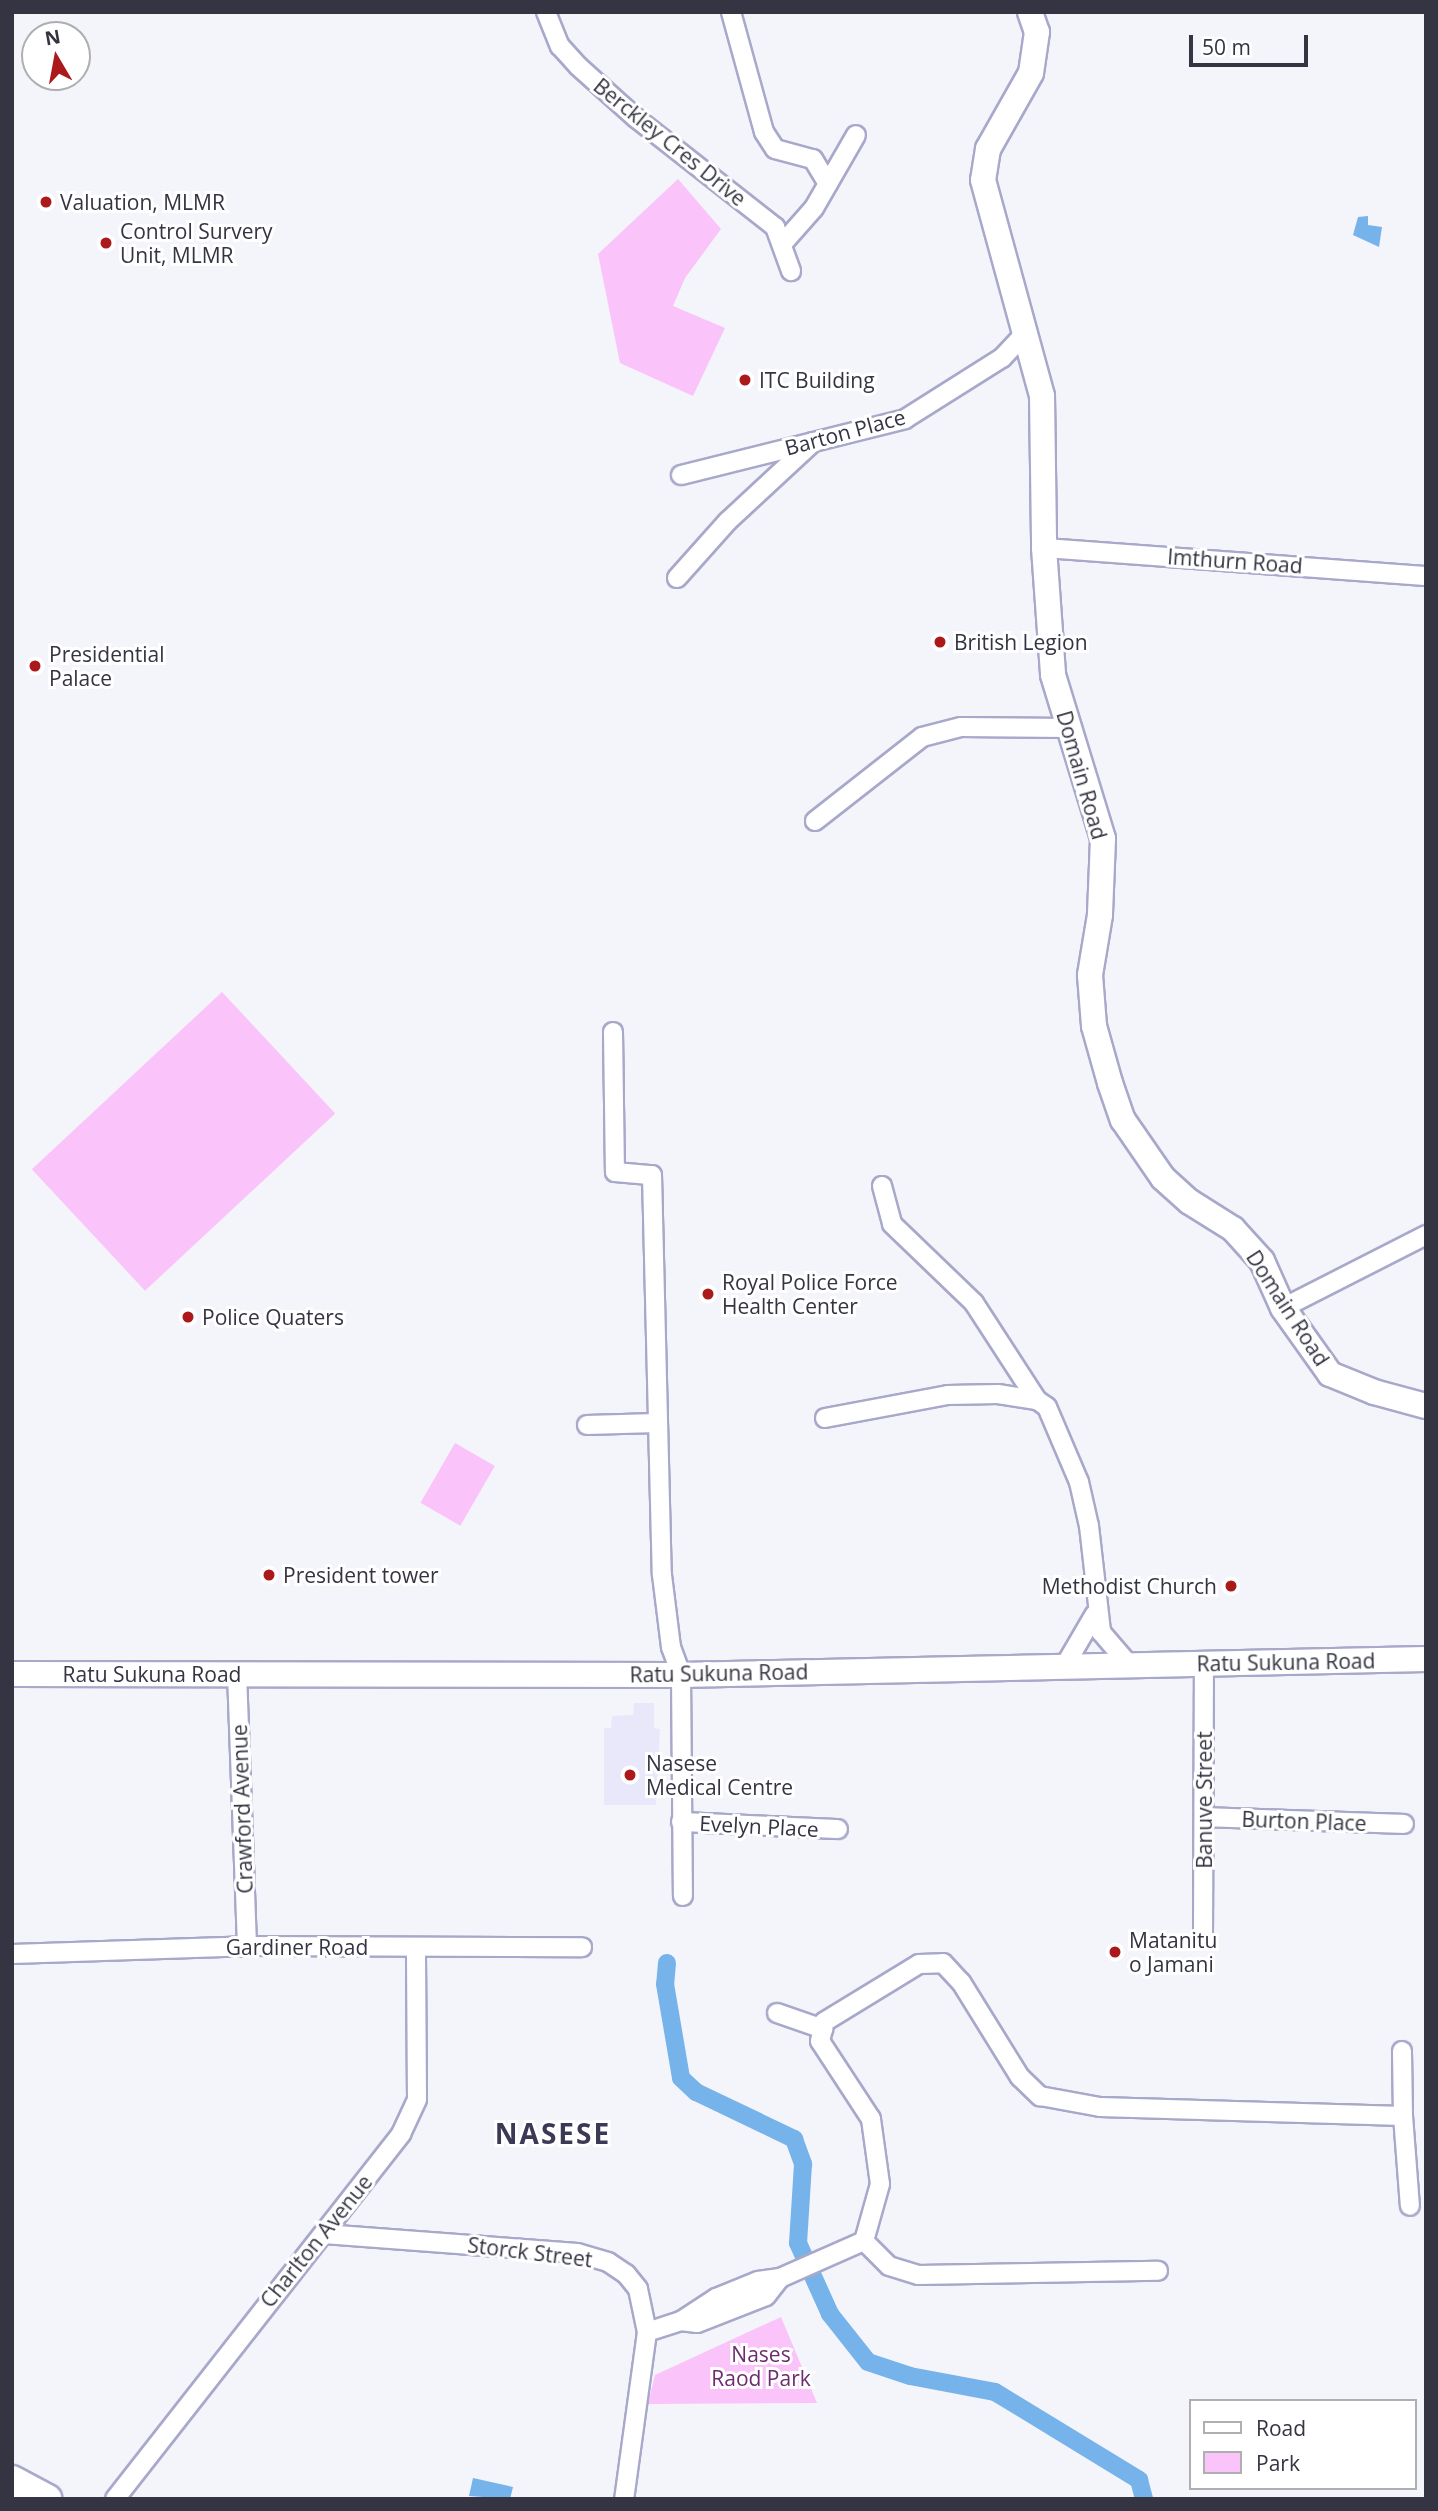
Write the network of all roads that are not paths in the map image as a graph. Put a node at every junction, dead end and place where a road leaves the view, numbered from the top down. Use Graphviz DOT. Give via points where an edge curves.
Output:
graph roads {
  1 [pos="546,12"];
  2 [pos="731,12"];
  3 [pos="1030,12"];
  4 [pos="856,135"];
  5 [pos="828,184"];
  6 [pos="784,242"];
  7 [pos="791,271"];
  8 [pos="1026,332"];
  9 [pos="813,442"];
  10 [pos="681,475"];
  11 [pos="1044,548"];
  12 [pos="1426,576"];
  13 [pos="677,578"];
  14 [pos="1069,728"];
  15 [pos="815,821"];
  16 [pos="613,1032"];
  17 [pos="882,1186"];
  18 [pos="1426,1235"];
  19 [pos="1283,1308"];
  20 [pos="1037,1400"];
  21 [pos="1426,1406"];
  22 [pos="825,1418"];
  23 [pos="656,1423"];
  24 [pos="587,1425"];
  25 [pos="1096,1614"];
  26 [pos="1426,1659"];
  27 [pos="1204,1664"];
  28 [pos="1129,1666"];
  29 [pos="1064,1667"];
  30 [pos="237,1673"];
  31 [pos="12,1674"];
  32 [pos="681,1675"];
  33 [pos="1204,1817"];
  34 [pos="681,1822"];
  35 [pos="1404,1824"];
  36 [pos="838,1829"];
  37 [pos="683,1896"];
  38 [pos="1203,1936"];
  39 [pos="247,1946"];
  40 [pos="582,1947"];
  41 [pos="416,1948"];
  42 [pos="12,1954"];
  43 [pos="777,2012"];
  44 [pos="823,2029"];
  45 [pos="1402,2051"];
  46 [pos="1403,2116"];
  47 [pos="1410,2206"];
  48 [pos="324,2234"];
  49 [pos="864,2241"];
  50 [pos="1158,2271"];
  51 [pos="647,2332"];
  52 [pos="12,2480"];
  53 [pos="47,2499"];
  54 [pos="115,2499"];
  55 [pos="624,2499"];
  1 -- 6 [label="street, Berckley Cres Drive" via="559,46 578,66 636,118 775,227"];
  2 -- 5 [label="street" via="764,132 775,149 813,159"];
  3 -- 8 [label="street, Domain Road" via="1037,32 1031,73 988,149 983,180"];
  4 -- 5 [label="street"];
  5 -- 6 [label="street"];
  6 -- 7 [label="street, Berckley Cres Drive"];
  8 -- 9 [label="street, Barton Place" via="1002,358 905,419"];
  8 -- 11 [label="street, Domain Road" via="1042,396"];
  9 -- 10 [label="street, Barton Place"];
  9 -- 13 [label="street" via="728,521"];
  11 -- 12 [label="street, Imthurn Road"];
  11 -- 14 [label="street, Domain Road" via="1053,674"];
  14 -- 15 [label="street" via="961,727 922,737"];
  14 -- 19 [label="street, Domain Road" via="1103,839 1101,902 1090,975 1094,1026 1114,1096 1124,1120 1163,1178 1233,1229 1262,1261"];
  16 -- 23 [label="street" via="615,1172 652,1175"];
  17 -- 20 [label="street" via="892,1224 974,1303"];
  18 -- 19 [label="street"];
  19 -- 21 [label="street, Domain Road" via="1330,1374"];
  20 -- 22 [label="street" via="998,1394 948,1395"];
  20 -- 25 [label="street" via="1055,1422 1079,1482 1090,1526"];
  23 -- 24 [label="street"];
  23 -- 32 [label="street" via="662,1575 671,1647"];
  25 -- 28 [label="street" via="1101,1632"];
  25 -- 29 [label="street"];
  26 -- 27 [label="street, Ratu Sukuna Road"];
  27 -- 28 [label="street, Ratu Sukuna Road"];
  27 -- 33 [label="street, Banuve Street"];
  28 -- 29 [label="street, Ratu Sukuna Road"];
  29 -- 32 [label="street, Ratu Sukuna Road"];
  30 -- 31 [label="street, Ratu Sukuna Road"];
  30 -- 32 [label="street, Ratu Sukuna Road"];
  30 -- 39 [label="street, Crawford Avenue"];
  32 -- 34 [label="street"];
  33 -- 35 [label="street, Burton Place"];
  33 -- 38 [label="street, Banuve Street"];
  34 -- 36 [label="street, Evelyn Place"];
  34 -- 37 [label="street"];
  39 -- 41 [label="street, Gardiner Road"];
  39 -- 42 [label="street, Gardiner Road"];
  40 -- 41 [label="street, Gardiner Road"];
  41 -- 48 [label="street, Charlton Avenue" via="416,2099 401,2134"];
  43 -- 44 [label="street"];
  44 -- 46 [label="street" via="824,2022 919,1964 943,1963 961,1982 1020,2077 1040,2096 1100,2107"];
  44 -- 49 [label="street" via="820,2041 871,2119 880,2184"];
  45 -- 46 [label="street"];
  46 -- 47 [label="street"];
  48 -- 51 [label="street, Storck Street" via="541,2249 608,2262 638,2289"];
  48 -- 54 [label="street, Charlton Avenue"];
  49 -- 50 [label="street" via="889,2266 919,2275"];
  49 -- 51 [label="street" via="779,2278 766,2296 697,2323 681,2320"];
  51 -- 55 [label="street, Storck Street"];
  52 -- 53 [label="main road"];
}
